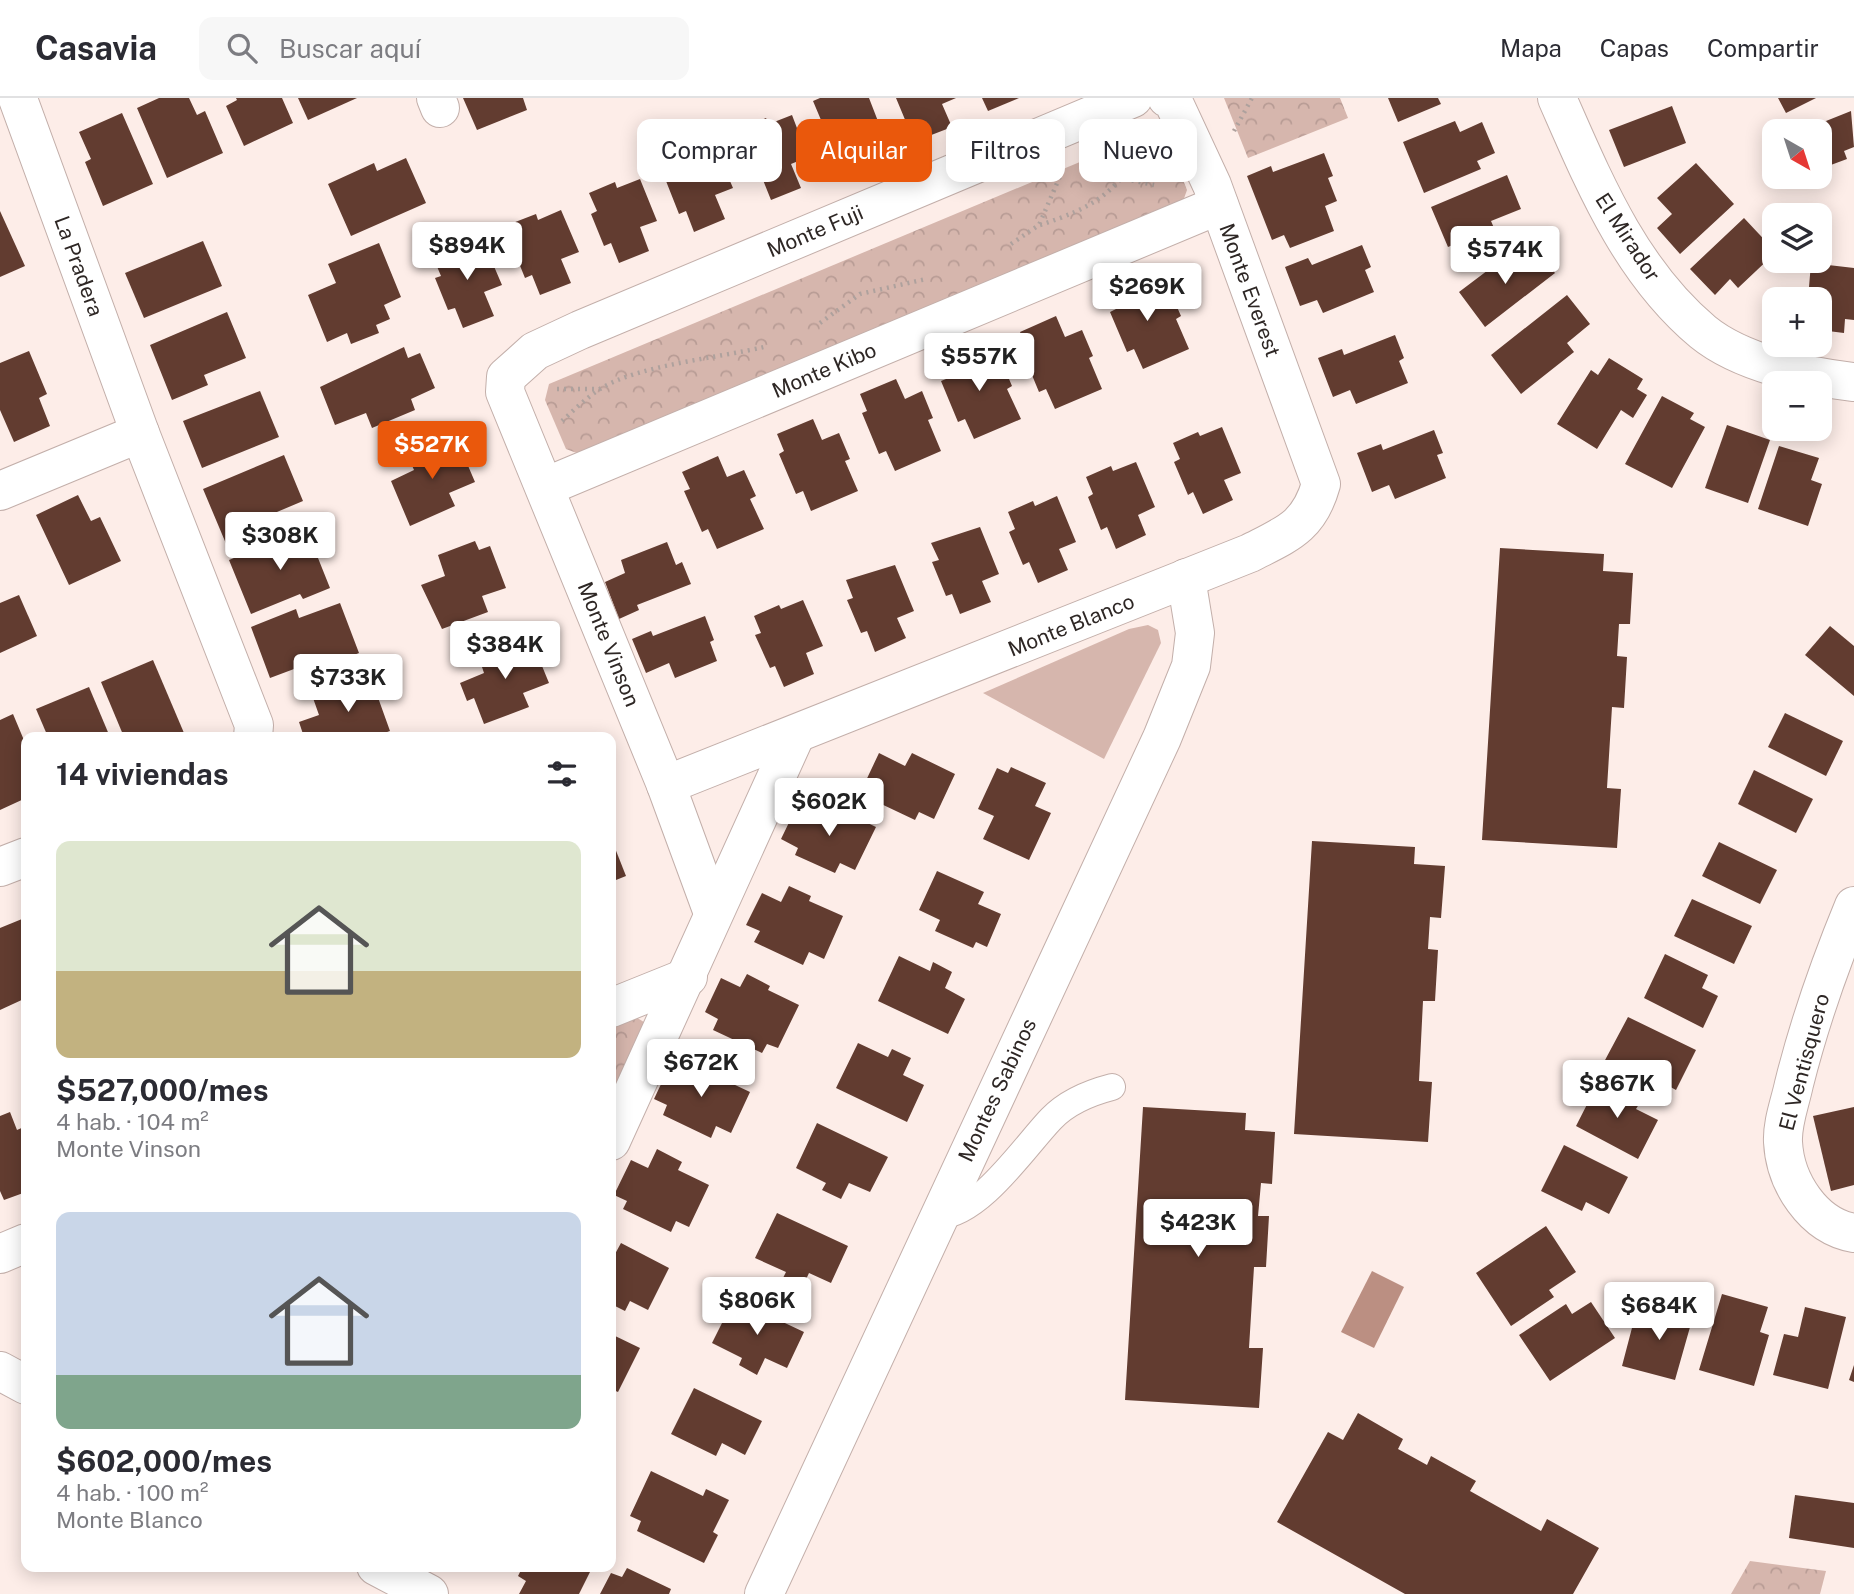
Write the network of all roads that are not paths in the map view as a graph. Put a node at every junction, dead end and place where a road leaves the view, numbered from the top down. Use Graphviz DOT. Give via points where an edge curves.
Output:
graph roads {
  1 [pos="1133,98"];
  2 [pos="1557,98"];
  3 [pos="1169,99"];
  4 [pos="13,101"];
  5 [pos="1219,205"];
  6 [pos="506,377"];
  7 [pos="1854,382"];
  8 [pos="140,433"];
  9 [pos="1321,484"];
  10 [pos="545,487"];
  11 [pos="0,491"];
  12 [pos="1186,579"];
  13 [pos="253,732"];
  14 [pos="795,736"];
  15 [pos="666,785"];
  16 [pos="21,858"];
  17 [pos="0,867"];
  18 [pos="1854,906"];
  19 [pos="713,913"];
  20 [pos="688,977"];
  21 [pos="616,1006"];
  22 [pos="1112,1087"];
  23 [pos="616,1130"];
  24 [pos="939,1216"];
  25 [pos="1854,1233"];
  26 [pos="21,1245"];
  27 [pos="0,1254"];
  28 [pos="0,1371"];
  29 [pos="21,1382"];
  30 [pos="387,1572"];
  31 [pos="429,1594"];
  32 [pos="764,1594"];
  1 -- 6 [label="street, Monte Fuji" via="580,330 535,351"];
  2 -- 7 [label="street, El Mirador" via="1605,206 1650,276 1704,333 1764,364"];
  3 -- 5 [label="street, Monte Everest"];
  4 -- 8 [label="street, La Pradera"];
  5 -- 9 [label="street, Monte Everest"];
  5 -- 10 [label="street, Monte Kibo"];
  6 -- 10 [label="street, Monte Vinson" via="505,392"];
  8 -- 11 [label="street"];
  8 -- 13 [label="street, La Pradera"];
  9 -- 12 [label="street, Monte Blanco" via="1314,509 1292,532"];
  10 -- 15 [label="street, Monte Vinson"];
  12 -- 14 [label="street, Monte Blanco"];
  12 -- 24 [label="street, Montes Sabinos" via="1195,633 1191,666"];
  14 -- 15 [label="street, Monte Blanco"];
  14 -- 19 [label="street"];
  15 -- 19 [label="street, Monte Vinson"];
  16 -- 17 [label="street"];
  18 -- 25 [label="street, El Ventisquero" via="1812,1019 1783,1141 1794,1185 1808,1205 1826,1221"];
  19 -- 20 [label="street"];
  20 -- 21 [label="street"];
  20 -- 23 [label="street"];
  22 -- 24 [label="lane" via="1070,1104 991,1186"];
  24 -- 32 [label="street, Montes Sabinos"];
  26 -- 27 [label="street"];
  28 -- 29 [label="street"];
  30 -- 31 [label="street"];
}
